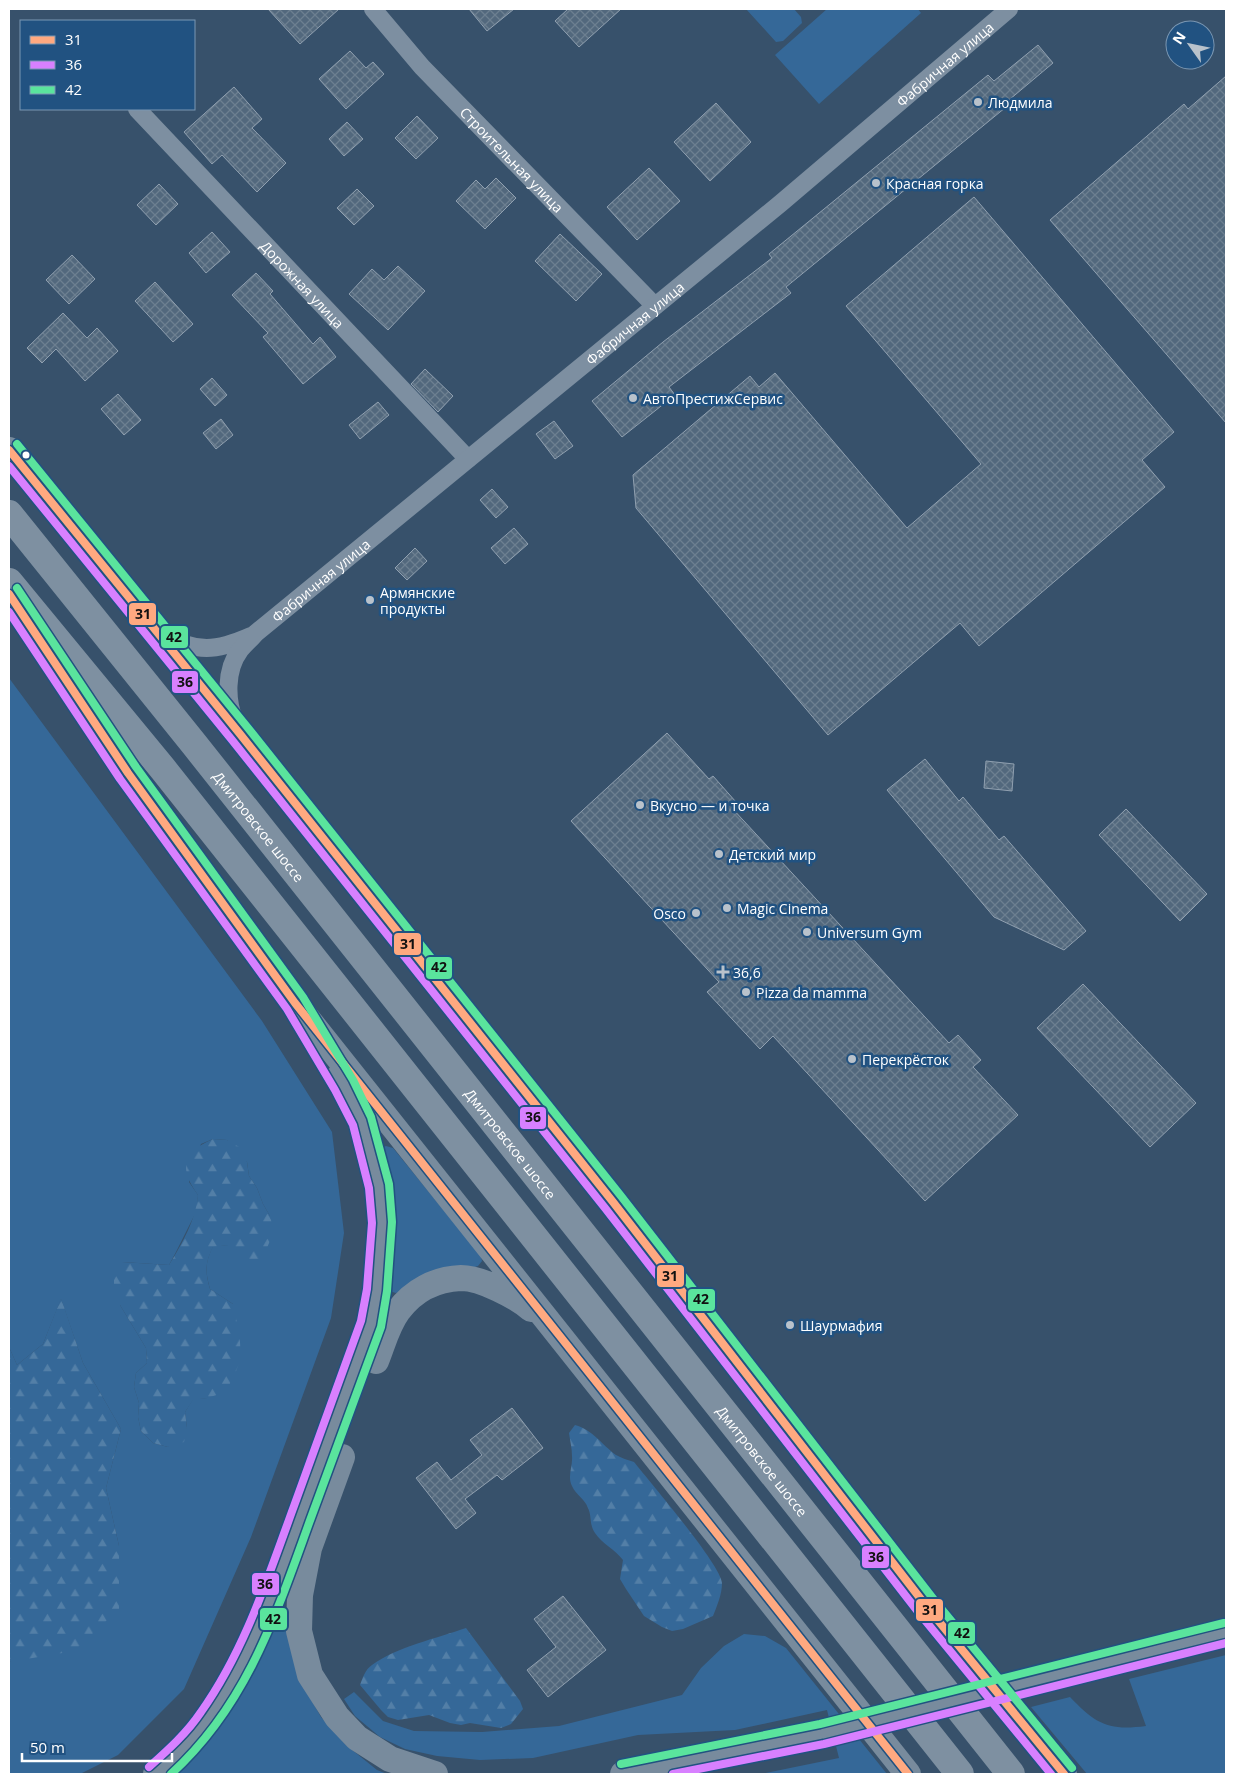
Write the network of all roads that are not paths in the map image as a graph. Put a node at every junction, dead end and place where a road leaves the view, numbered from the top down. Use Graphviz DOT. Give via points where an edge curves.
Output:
graph roads {
  1 [pos="373,9"];
  2 [pos="1009,9"];
  3 [pos="138,110"];
  4 [pos="655,306"];
  5 [pos="9,450"];
  6 [pos="468,459"];
  7 [pos="9,514"];
  8 [pos="9,582"];
  9 [pos="9,594"];
  10 [pos="154,627"];
  11 [pos="256,633"];
  12 [pos="240,734"];
  13 [pos="295,1003"];
  14 [pos="559,1334"];
  15 [pos="1226,1633"];
  16 [pos="156,1774"];
  17 [pos="435,1774"];
  18 [pos="623,1774"];
  19 [pos="908,1774"];
  20 [pos="960,1774"];
  21 [pos="1011,1774"];
  22 [pos="1064,1774"];
  1 -- 4 [label="street, Строительная улица" via="422,67"];
  2 -- 4 [label="street, Фабричная улица"];
  3 -- 6 [label="street, Дорожная улица"];
  4 -- 6 [label="street, Фабричная улица"];
  5 -- 10 [label="main road"];
  6 -- 11 [label="street, Фабричная улица"];
  7 -- 21 [label="highway, Дмитровское шоссе"];
  8 -- 20 [label="highway" via="163,769"];
  9 -- 13 [label="main road" via="128,773"];
  10 -- 11 [label="street, Фабричная улица" via="195,648 213,649"];
  10 -- 12 [label="main road"];
  11 -- 12 [label="street, Фабричная улица" via="239,651 231,669 230,711"];
  12 -- 22 [label="main road" via="613,1202 927,1607"];
  13 -- 14 [label="main road"];
  13 -- 16 [label="main road" via="362,1121 379,1186 382,1223 371,1324 250,1650 197,1736"];
  14 -- 17 [label="main road" via="528,1306 483,1283 462,1278 431,1284 412,1296 389,1327 309,1548 300,1595 299,1631 310,1675 337,1717 357,1738 390,1759"];
  14 -- 19 [label="main road"];
  15 -- 18 [label="main road, bridge" via="822,1734"];
}
